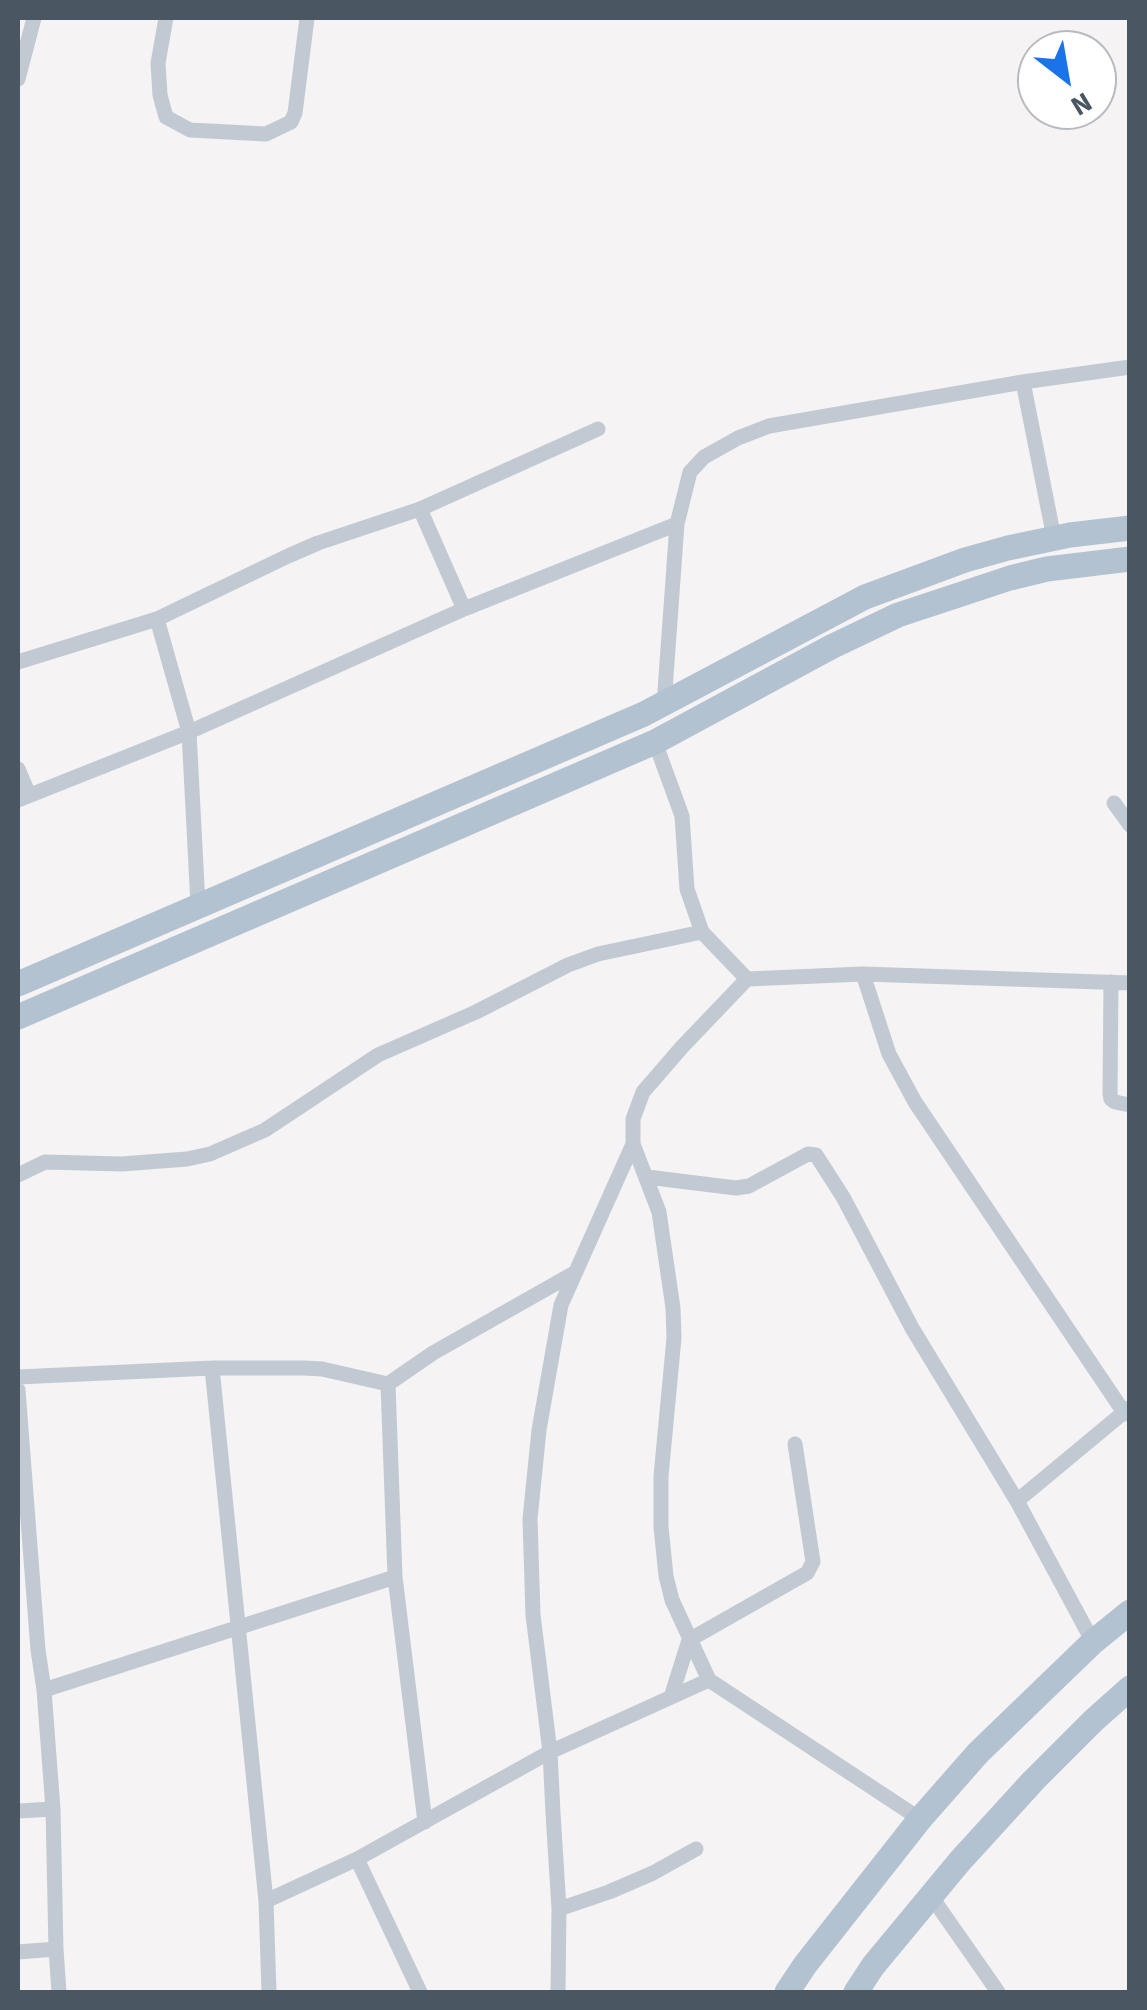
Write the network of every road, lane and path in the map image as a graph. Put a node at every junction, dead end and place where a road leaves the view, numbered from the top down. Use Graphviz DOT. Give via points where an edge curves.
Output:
graph roads {
  1 [pos="34,18"];
  2 [pos="166,18"];
  3 [pos="306,18"];
  4 [pos="18,78"];
  5 [pos="1130,367"];
  6 [pos="1024,382"];
  7 [pos="598,429"];
  8 [pos="420,510"];
  9 [pos="676,524"];
  10 [pos="1130,528"];
  11 [pos="1054,538"];
  12 [pos="1130,559"];
  13 [pos="464,609"];
  14 [pos="157,619"];
  15 [pos="18,662"];
  16 [pos="664,704"];
  17 [pos="189,732"];
  18 [pos="654,742"];
  19 [pos="18,769"];
  20 [pos="23,798"];
  21 [pos="1114,803"];
  22 [pos="1130,825"];
  23 [pos="198,904"];
  24 [pos="702,932"];
  25 [pos="863,974"];
  26 [pos="747,979"];
  27 [pos="1111,982"];
  28 [pos="1130,983"];
  29 [pos="18,984"];
  30 [pos="18,1017"];
  31 [pos="1130,1105"];
  32 [pos="633,1144"];
  33 [pos="18,1175"];
  34 [pos="647,1176"];
  35 [pos="576,1272"];
  36 [pos="212,1368"];
  37 [pos="18,1377"];
  38 [pos="388,1384"];
  39 [pos="18,1390"];
  40 [pos="1127,1411"];
  41 [pos="795,1444"];
  42 [pos="1016,1501"];
  43 [pos="395,1577"];
  44 [pos="1130,1612"];
  45 [pos="240,1627"];
  46 [pos="689,1640"];
  47 [pos="1093,1642"];
  48 [pos="38,1650"];
  49 [pos="18,1652"];
  50 [pos="709,1680"];
  51 [pos="1130,1688"];
  52 [pos="44,1690"];
  53 [pos="671,1696"];
  54 [pos="550,1752"];
  55 [pos="53,1809"];
  56 [pos="18,1811"];
  57 [pos="920,1819"];
  58 [pos="424,1822"];
  59 [pos="696,1849"];
  60 [pos="357,1860"];
  61 [pos="931,1896"];
  62 [pos="266,1901"];
  63 [pos="559,1909"];
  64 [pos="56,1949"];
  65 [pos="18,1952"];
  66 [pos="59,1992"];
  67 [pos="269,1992"];
  68 [pos="420,1992"];
  69 [pos="558,1992"];
  70 [pos="787,1992"];
  71 [pos="856,1992"];
  72 [pos="998,1992"];
  1 -- 4 [label="street"];
  2 -- 3 [label="street" via="158,64 166,117 190,130 266,134 291,122 295,112"];
  5 -- 6 [label="street"];
  6 -- 9 [label="street" via="770,426 738,438 690,472"];
  6 -- 11 [label="street"];
  7 -- 8 [label="street"];
  8 -- 13 [label="street"];
  8 -- 14 [label="street" via="288,556"];
  9 -- 13 [label="street"];
  9 -- 16 [label="street"];
  10 -- 11 [label="main road"];
  11 -- 16 [label="main road" via="965,560 865,597"];
  12 -- 18 [label="main road" via="1047,569 898,615"];
  13 -- 17 [label="street"];
  14 -- 15 [label="street"];
  14 -- 17 [label="street"];
  16 -- 23 [label="main road"];
  17 -- 20 [label="street"];
  17 -- 23 [label="street"];
  18 -- 24 [label="street" via="682,816 687,889"];
  18 -- 30 [label="main road"];
  19 -- 20 [label="street"];
  21 -- 22 [label="street"];
  23 -- 29 [label="main road"];
  24 -- 26 [label="street"];
  24 -- 33 [label="street" via="568,965 378,1055 266,1130 210,1154 122,1164 45,1162"];
  25 -- 26 [label="street"];
  25 -- 27 [label="street"];
  25 -- 40 [label="street" via="889,1054 915,1102"];
  26 -- 32 [label="street" via="643,1092"];
  27 -- 28 [label="street"];
  27 -- 31 [label="street" via="1110,1094"];
  32 -- 34 [label="street"];
  32 -- 35 [label="street"];
  34 -- 42 [label="street" via="736,1188 816,1155"];
  34 -- 46 [label="street" via="673,1308 663,1544 669,1588"];
  35 -- 38 [label="street"];
  35 -- 54 [label="street" via="556,1326 530,1519 533,1614"];
  36 -- 37 [label="street"];
  36 -- 38 [label="street" via="322,1369"];
  36 -- 45 [label="street"];
  38 -- 43 [label="street"];
  39 -- 48 [label="street"];
  40 -- 42 [label="street"];
  41 -- 46 [label="street" via="813,1562 807,1574"];
  42 -- 47 [label="street"];
  43 -- 45 [label="street"];
  43 -- 58 [label="street"];
  44 -- 47 [label="main road"];
  45 -- 52 [label="street"];
  45 -- 62 [label="street"];
  46 -- 50 [label="street"];
  46 -- 53 [label="street"];
  47 -- 57 [label="main road" via="991,1739"];
  48 -- 49 [label="street"];
  48 -- 52 [label="street"];
  50 -- 53 [label="street"];
  50 -- 57 [label="street"];
  51 -- 61 [label="main road" via="1032,1781"];
  52 -- 55 [label="street"];
  53 -- 54 [label="street"];
  54 -- 58 [label="street"];
  54 -- 63 [label="street"];
  55 -- 56 [label="street"];
  55 -- 64 [label="street"];
  57 -- 70 [label="main road"];
  58 -- 60 [label="street"];
  59 -- 63 [label="street"];
  60 -- 62 [label="street"];
  60 -- 68 [label="street"];
  61 -- 71 [label="main road"];
  61 -- 72 [label="street"];
  62 -- 67 [label="street"];
  63 -- 69 [label="street"];
  64 -- 65 [label="street"];
  64 -- 66 [label="street"];
}
